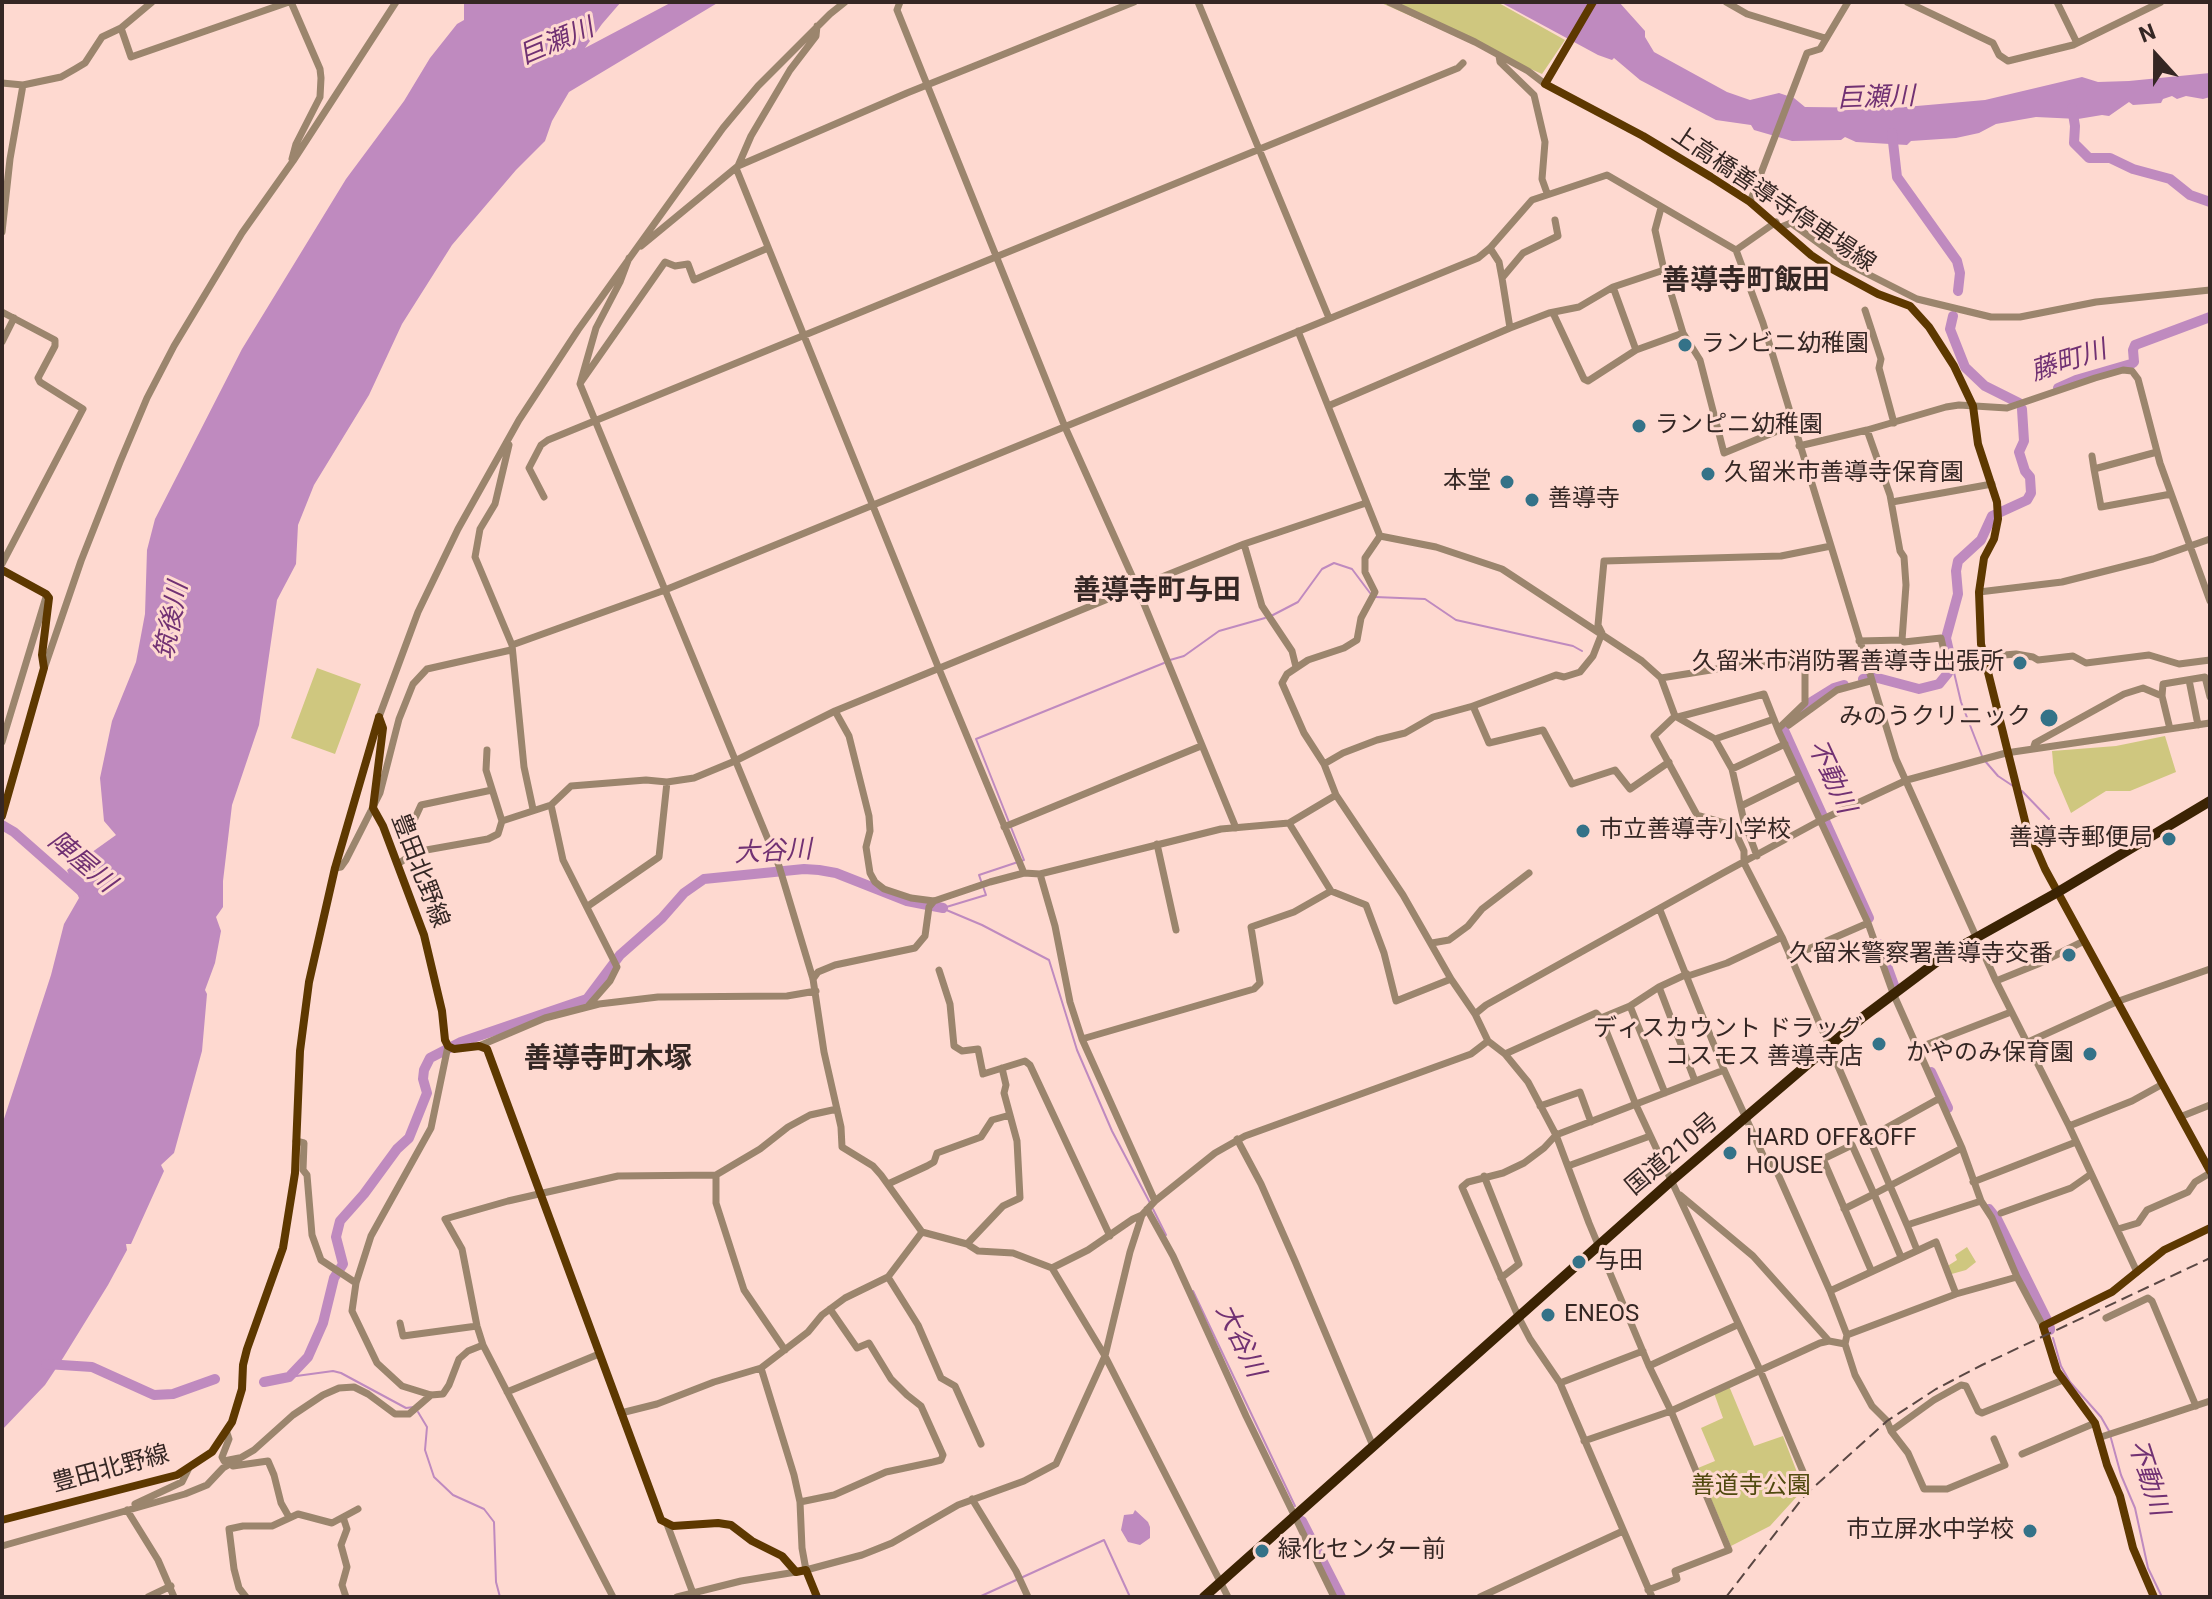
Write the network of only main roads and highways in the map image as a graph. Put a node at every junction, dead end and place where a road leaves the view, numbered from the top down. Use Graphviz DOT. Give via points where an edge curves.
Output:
graph roads {
  1 [pos="1593,2"];
  2 [pos="2,570"];
  3 [pos="2210,801"];
  4 [pos="2,815"];
  5 [pos="2058,892"];
  6 [pos="2210,1172"];
  7 [pos="2210,1228"];
  8 [pos="2,1520"];
  9 [pos="817,1597"];
  10 [pos="1204,1597"];
  11 [pos="2154,1597"];
  1 -- 5 [label="main road, 上高橋善導寺停車場線" via="1547,80 1750,202 1832,269 1910,306 1954,366 1973,406 1978,444 1997,502 1998,519 1979,592 1983,657 2030,836"];
  2 -- 4 [label="main road" via="49,598 44,668"];
  3 -- 5 [label="highway, 国道210号"];
  5 -- 6 [label="main road, 上高橋善導寺停車場線"];
  5 -- 10 [label="highway, 国道210号" via="1947,954 1828,1046"];
  7 -- 11 [label="main road" via="2164,1250 2112,1292 2043,1326 2057,1371 2106,1435 2107,1465"];
  8 -- 9 [label="main road, 豊田北野線" via="188,1470 227,1433 240,1398 247,1349 283,1248 293,1195 309,982 379,717 383,728 373,808 424,935 448,1046 487,1049 661,1520 686,1527 731,1525 801,1571"];
}
